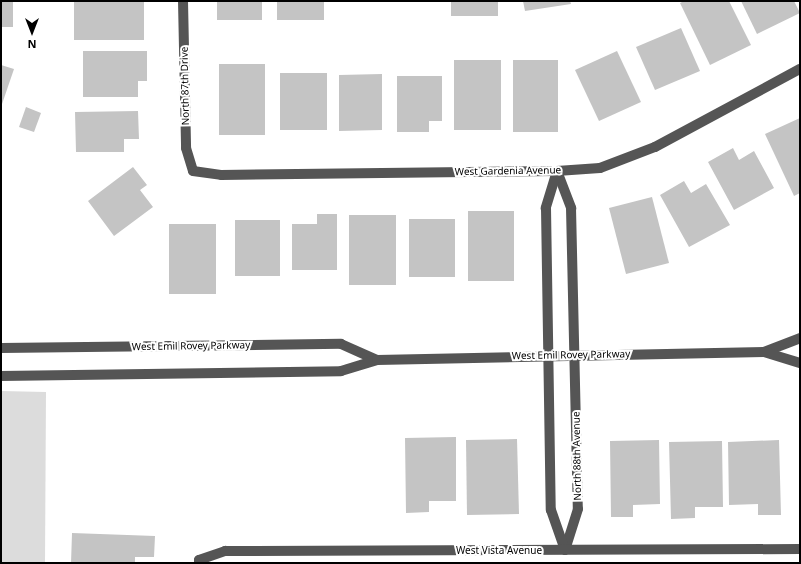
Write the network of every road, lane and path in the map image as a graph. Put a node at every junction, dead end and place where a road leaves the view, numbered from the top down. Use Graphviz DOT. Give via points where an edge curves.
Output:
graph roads {
  1 [pos="183,1"];
  2 [pos="800,69"];
  3 [pos="193,171"];
  4 [pos="557,171"];
  5 [pos="800,338"];
  6 [pos="1,348"];
  7 [pos="764,352"];
  8 [pos="574,355"];
  9 [pos="548,356"];
  10 [pos="377,360"];
  11 [pos="800,363"];
  12 [pos="1,376"];
  13 [pos="800,548"];
  14 [pos="565,550"];
  15 [pos="199,562"];
  1 -- 3 [label="street, North 87th Drive" via="186,148"];
  2 -- 4 [label="street, West Gardenia Avenue" via="642,153 600,168"];
  3 -- 4 [label="street, West Gardenia Avenue" via="221,175"];
  4 -- 8 [label="street, North 88th Avenue" via="571,208"];
  4 -- 9 [label="street" via="546,208"];
  5 -- 7 [label="street, West Emil Rovey Parkway"];
  6 -- 10 [label="street, West Emil Rovey Parkway" via="341,344"];
  7 -- 8 [label="street, West Emil Rovey Parkway"];
  7 -- 11 [label="street, West Emil Rovey Parkway"];
  8 -- 9 [label="street, West Emil Rovey Parkway"];
  8 -- 14 [label="street, North 88th Avenue" via="578,509"];
  9 -- 10 [label="street, West Emil Rovey Parkway"];
  9 -- 14 [label="street" via="551,510"];
  10 -- 12 [label="street, West Emil Rovey Parkway" via="341,371"];
  13 -- 14 [label="street, West Vista Avenue"];
  14 -- 15 [label="street, West Vista Avenue" via="225,552"];
}
